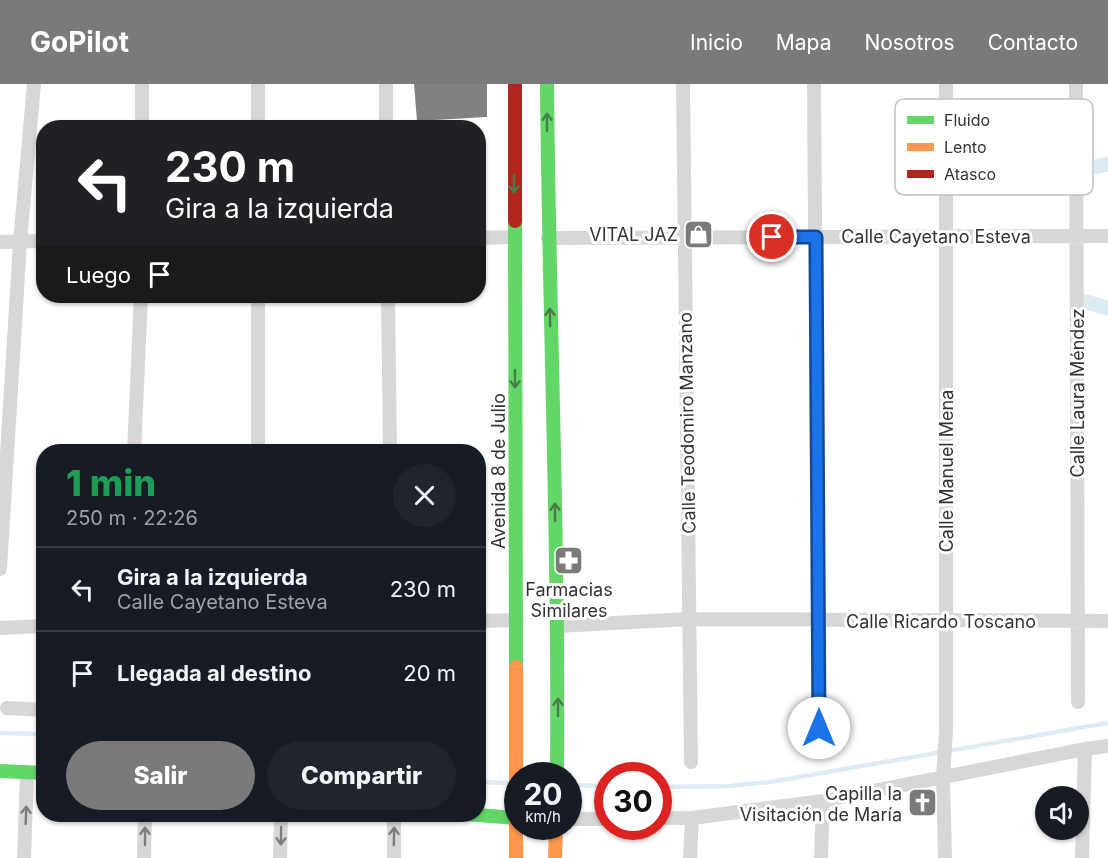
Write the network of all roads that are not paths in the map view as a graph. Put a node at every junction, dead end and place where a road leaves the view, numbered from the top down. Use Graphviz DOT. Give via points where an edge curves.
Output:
graph roads {
  1 [pos="34,84"];
  2 [pos="142,84"];
  3 [pos="258,84"];
  4 [pos="386,84"];
  5 [pos="515,84"];
  6 [pos="547,84"];
  7 [pos="683,84"];
  8 [pos="814,84"];
  9 [pos="1076,84"];
  10 [pos="1076,99"];
  11 [pos="142,120"];
  12 [pos="258,120"];
  13 [pos="386,120"];
  14 [pos="946,195"];
  15 [pos="1077,195"];
  16 [pos="946,236"];
  17 [pos="1077,236"];
  18 [pos="1108,236"];
  19 [pos="514,237"];
  20 [pos="685,237"];
  21 [pos="816,237"];
  22 [pos="486,238"];
  23 [pos="548,238"];
  24 [pos="36,241"];
  25 [pos="0,242"];
  26 [pos="20,242"];
  27 [pos="141,303"];
  28 [pos="258,303"];
  29 [pos="388,303"];
  30 [pos="134,444"];
  31 [pos="258,444"];
  32 [pos="390,444"];
  33 [pos="0,569"];
  34 [pos="689,619"];
  35 [pos="517,620"];
  36 [pos="946,620"];
  37 [pos="486,621"];
  38 [pos="819,621"];
  39 [pos="1078,621"];
  40 [pos="1108,621"];
  41 [pos="36,626"];
  42 [pos="558,626"];
  43 [pos="0,628"];
  44 [pos="1078,702"];
  45 [pos="7,708"];
  46 [pos="36,710"];
  47 [pos="1108,746"];
  48 [pos="1085,748"];
  49 [pos="819,750"];
  50 [pos="516,762"];
  51 [pos="557,762"];
  52 [pos="691,762"];
  53 [pos="0,771"];
  54 [pos="27,772"];
  55 [pos="36,773"];
  56 [pos="944,774"];
  57 [pos="822,801"];
  58 [pos="486,816"];
  59 [pos="504,817"];
  60 [pos="672,818"];
  61 [pos="692,818"];
  62 [pos="145,822"];
  63 [pos="281,822"];
  64 [pos="394,822"];
  65 [pos="516,840"];
  66 [pos="556,840"];
  67 [pos="24,858"];
  68 [pos="144,858"];
  69 [pos="280,858"];
  70 [pos="394,858"];
  71 [pos="516,858"];
  72 [pos="555,858"];
  73 [pos="690,858"];
  74 [pos="821,858"];
  75 [pos="945,858"];
  76 [pos="1082,858"];
  1 -- 26 [label="street"];
  2 -- 11 [label="street"];
  3 -- 12 [label="street"];
  4 -- 13 [label="street"];
  5 -- 19 [label="main road, Avenida 8 de Julio, one-way"];
  23 -- 6 [label="main road, one-way"];
  7 -- 20 [label="street, Calle Teodomiro Manzano"];
  8 -- 21 [label="street"];
  9 -- 10 [label="street, Calle Laura Méndez"];
  14 -- 16 [label="street, Calle Manuel Mena"];
  15 -- 17 [label="street, Calle Laura Méndez"];
  16 -- 17 [label="street, Calle Cayetano Esteva"];
  16 -- 21 [label="street, Calle Cayetano Esteva"];
  16 -- 36 [label="street, Calle Manuel Mena"];
  17 -- 18 [label="street, Calle Cayetano Esteva"];
  17 -- 39 [label="street, Calle Laura Méndez"];
  19 -- 22 [label="street"];
  19 -- 35 [label="main road, Avenida 8 de Julio, one-way"];
  20 -- 21 [label="street, Calle Cayetano Esteva"];
  20 -- 23 [label="street, Calle Cayetano Esteva"];
  20 -- 34 [label="street, Calle Teodomiro Manzano"];
  21 -- 38 [label="street"];
  42 -- 23 [label="main road, one-way"];
  24 -- 26 [label="street"];
  25 -- 26 [label="street"];
  26 -- 33 [label="street"];
  27 -- 30 [label="street"];
  28 -- 31 [label="street"];
  29 -- 32 [label="street"];
  34 -- 38 [label="street, Calle Ricardo Toscano"];
  34 -- 42 [label="street, Calle Ricardo Toscano"];
  34 -- 52 [label="street, Calle Teodomiro Manzano"];
  35 -- 37 [label="street"];
  35 -- 50 [label="main road, Avenida 8 de Julio"];
  36 -- 38 [label="street, Calle Ricardo Toscano"];
  36 -- 39 [label="street, Calle Ricardo Toscano"];
  36 -- 56 [label="street, Calle Manuel Mena"];
  38 -- 49 [label="street"];
  39 -- 40 [label="street, Calle Ricardo Toscano"];
  39 -- 44 [label="street, Calle Laura Méndez"];
  41 -- 43 [label="street"];
  51 -- 42 [label="main road, one-way"];
  45 -- 46 [label="street"];
  47 -- 48 [label="street"];
  48 -- 56 [label="street"];
  48 -- 76 [label="street"];
  53 -- 54 [label="main road"];
  54 -- 55 [label="main road"];
  67 -- 54 [label="street, one-way"];
  56 -- 57 [label="street"];
  56 -- 75 [label="street, Calle Manuel Mena"];
  57 -- 61 [label="street"];
  57 -- 74 [label="street"];
  58 -- 59 [label="main road"];
  60 -- 61 [label="street"];
  61 -- 73 [label="street"];
  68 -- 62 [label="street, one-way"];
  63 -- 69 [label="street, one-way"];
  70 -- 64 [label="street, one-way"];
  65 -- 71 [label="main road, Avenida 8 de Julio"];
  66 -- 72 [label="main road"];
}
